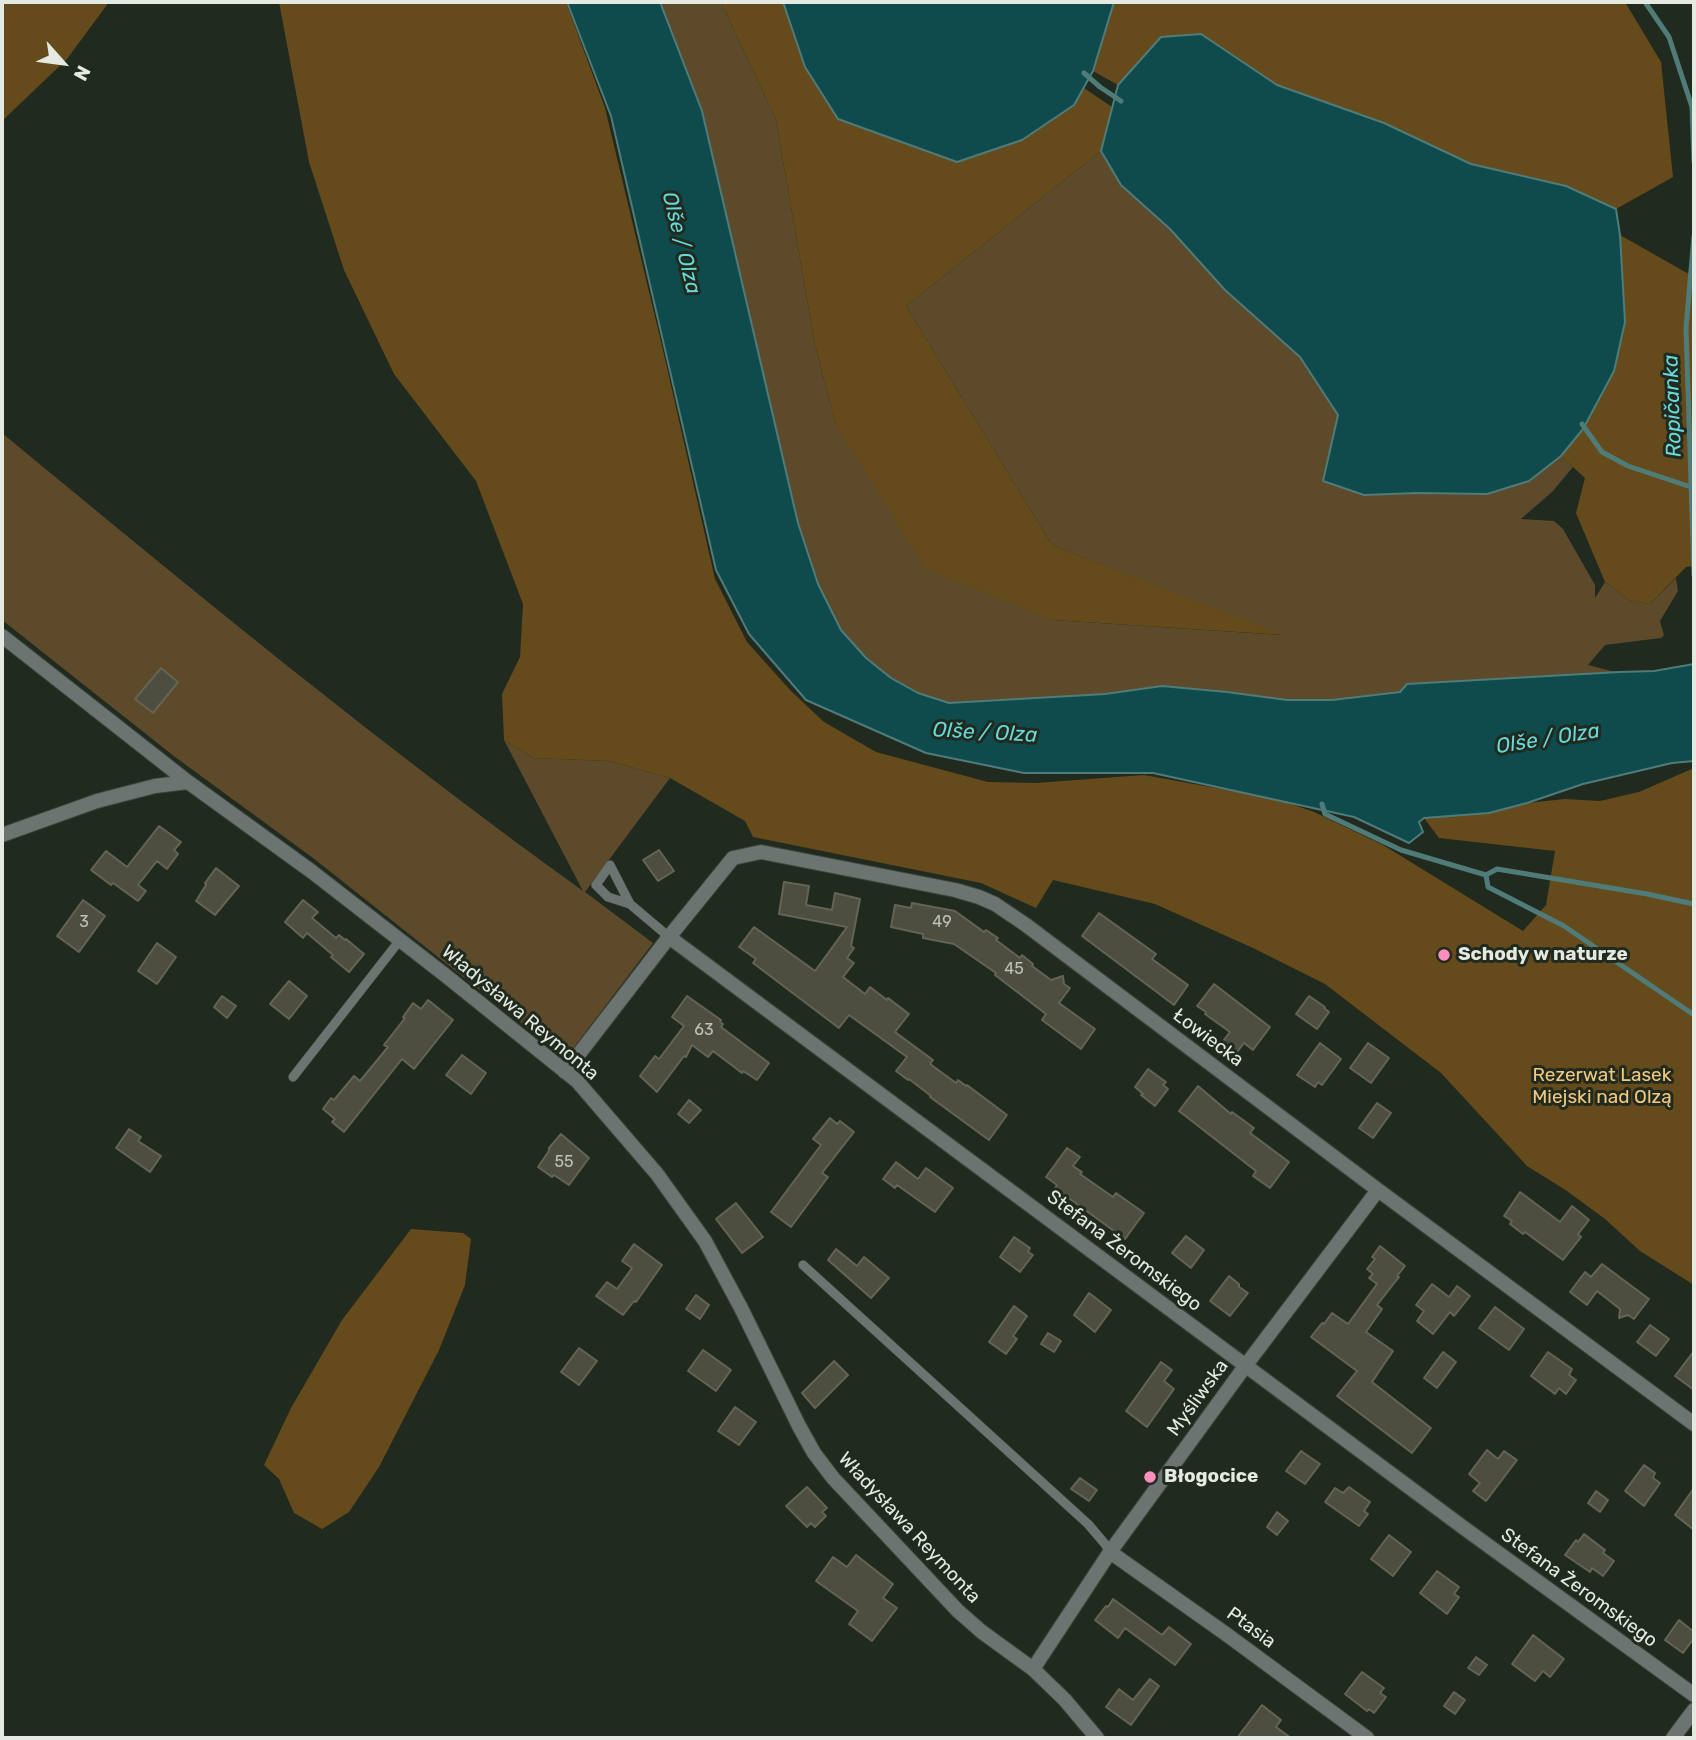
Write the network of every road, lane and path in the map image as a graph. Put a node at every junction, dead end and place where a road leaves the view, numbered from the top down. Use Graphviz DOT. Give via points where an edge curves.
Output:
graph roads {
  1 [pos="2,636"];
  2 [pos="188,782"];
  3 [pos="2,835"];
  4 [pos="630,904"];
  5 [pos="669,937"];
  6 [pos="400,940"];
  7 [pos="565,1072"];
  8 [pos="293,1077"];
  9 [pos="1378,1190"];
  10 [pos="803,1265"];
  11 [pos="1246,1365"];
  12 [pos="1694,1424"];
  13 [pos="1110,1552"];
  14 [pos="1033,1669"];
  15 [pos="1694,1695"];
  16 [pos="1694,1710"];
  17 [pos="1097,1738"];
  18 [pos="1367,1738"];
  19 [pos="1673,1738"];
  1 -- 2 [label="street, Władysława Reymonta"];
  2 -- 3 [label="street" via="97,801"];
  2 -- 6 [label="street, Władysława Reymonta"];
  4 -- 5 [label="lane"];
  5 -- 7 [label="street"];
  5 -- 9 [label="street, Łowiecka" via="733,858 761,852 979,897 1026,925"];
  5 -- 11 [label="street, Stefana Żeromskiego"];
  6 -- 7 [label="street, Władysława Reymonta"];
  6 -- 8 [label="lane"];
  7 -- 14 [label="street, Władysława Reymonta" via="656,1174 705,1241 799,1426 833,1478 958,1611"];
  9 -- 11 [label="street, Myśliwska"];
  9 -- 12 [label="street, Łowiecka"];
  10 -- 13 [label="lane" via="1088,1524"];
  11 -- 13 [label="street, Myśliwska"];
  11 -- 15 [label="street, Stefana Żeromskiego"];
  13 -- 14 [label="street, Myśliwska"];
  13 -- 18 [label="street, Ptasia"];
  14 -- 17 [label="street, Władysława Reymonta"];
  16 -- 19 [label="street"];
}
